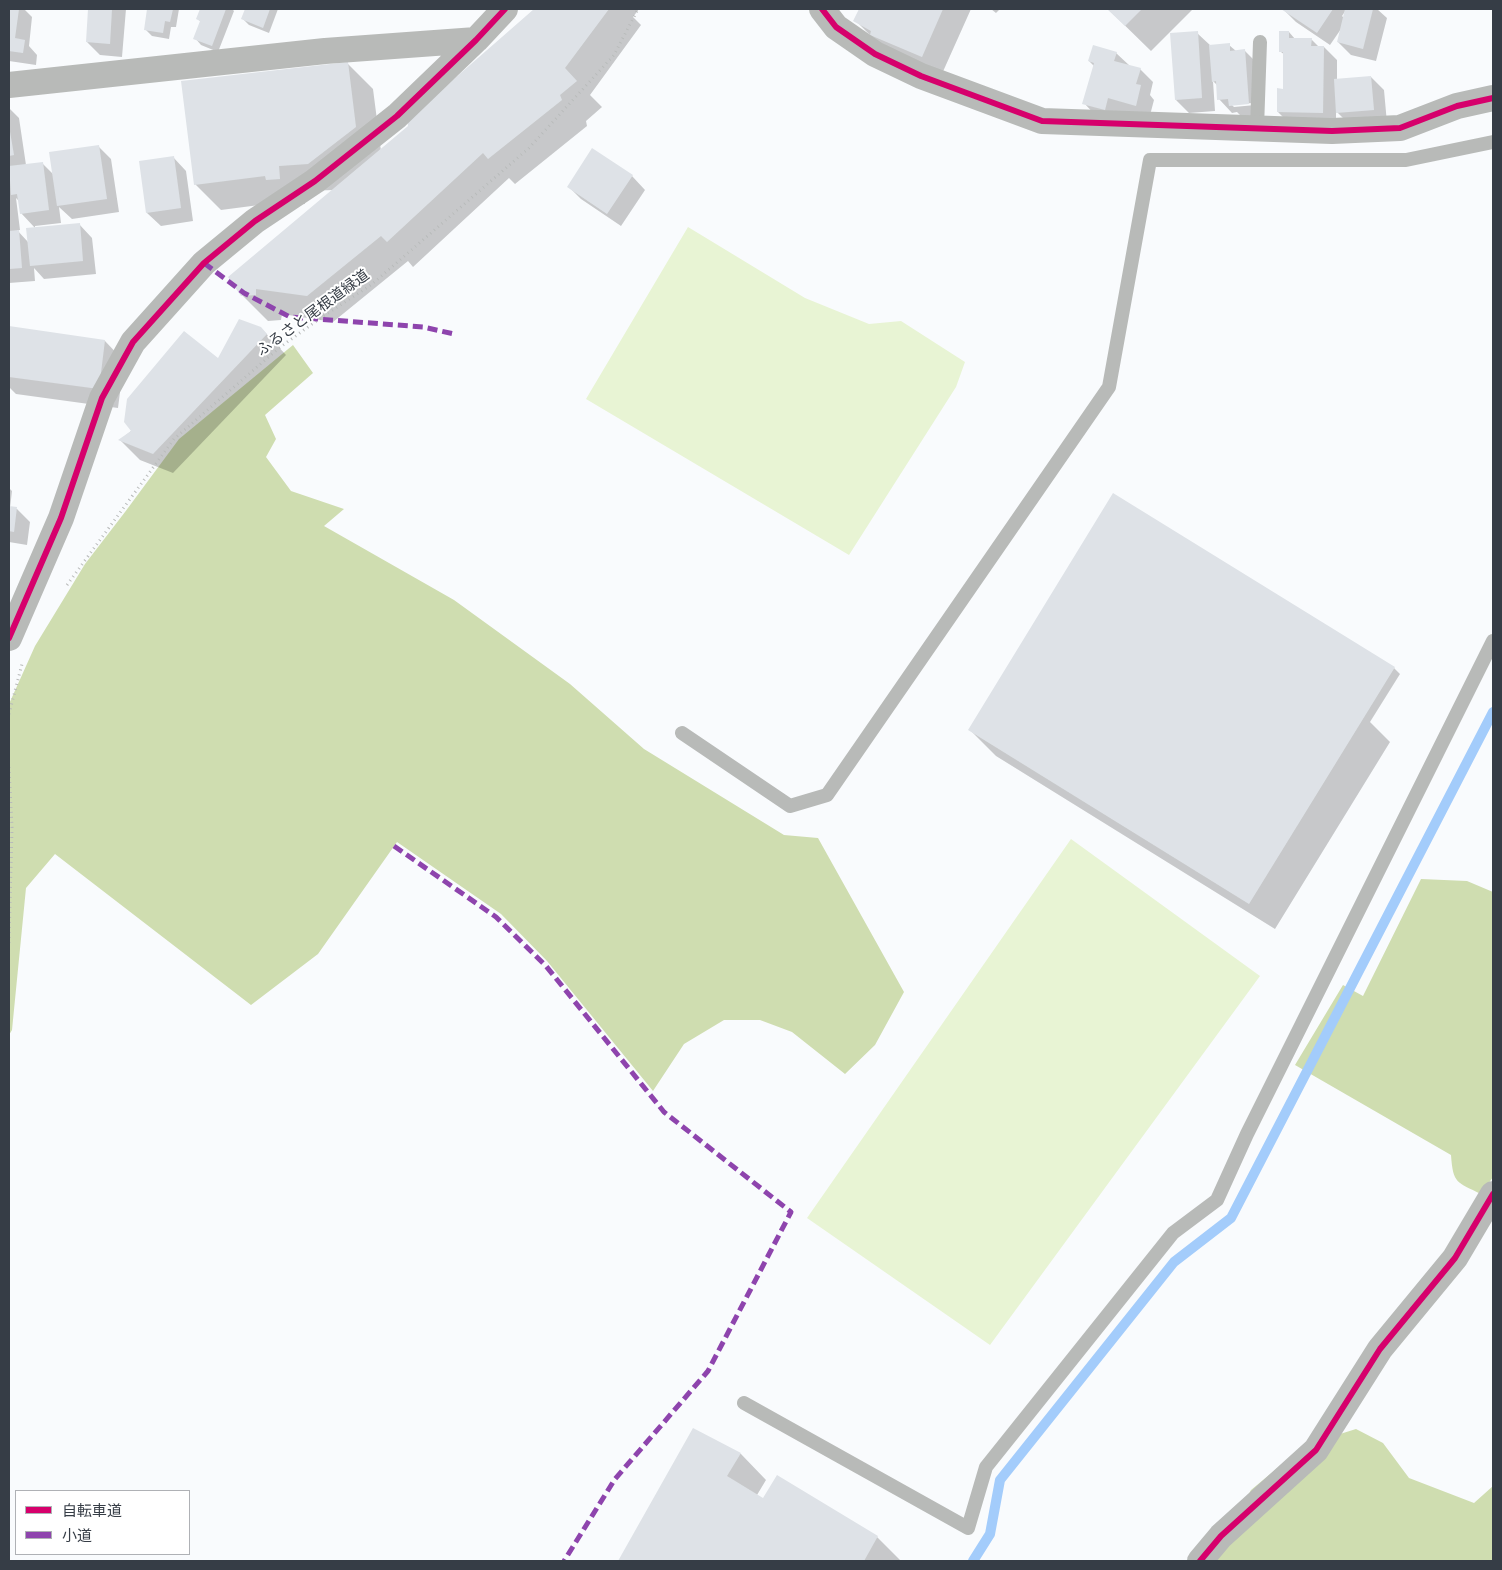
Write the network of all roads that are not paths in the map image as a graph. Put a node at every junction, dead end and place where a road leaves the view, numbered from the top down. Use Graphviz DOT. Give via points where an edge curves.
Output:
graph roads {
  1 [pos="505,9"];
  2 [pos="822,9"];
  3 [pos="476,40"];
  4 [pos="1260,42"];
  5 [pos="9,84"];
  6 [pos="1493,98"];
  7 [pos="1257,128"];
  8 [pos="1493,142"];
  9 [pos="9,638"];
  10 [pos="1493,641"];
  11 [pos="682,732"];
  12 [pos="1493,1194"];
  13 [pos="744,1403"];
  14 [pos="1200,1561"];
  1 -- 3 [label="street"];
  2 -- 7 [label="street" via="836,27 875,54 921,76 1042,121"];
  3 -- 5 [label="street" via="324,51"];
  3 -- 9 [label="street" via="397,116 315,181 255,221 204,263 133,342 102,398 61,518"];
  4 -- 7 [label="lane"];
  6 -- 7 [label="street" via="1456,106 1400,128 1332,131"];
  8 -- 11 [label="lane" via="1406,160 1150,160 1109,387 827,795 790,806"];
  10 -- 13 [label="lane" via="1217,1200 1173,1233 986,1467 968,1528"];
  12 -- 14 [label="street" via="1454,1258 1380,1349 1316,1450 1221,1536"];
}
